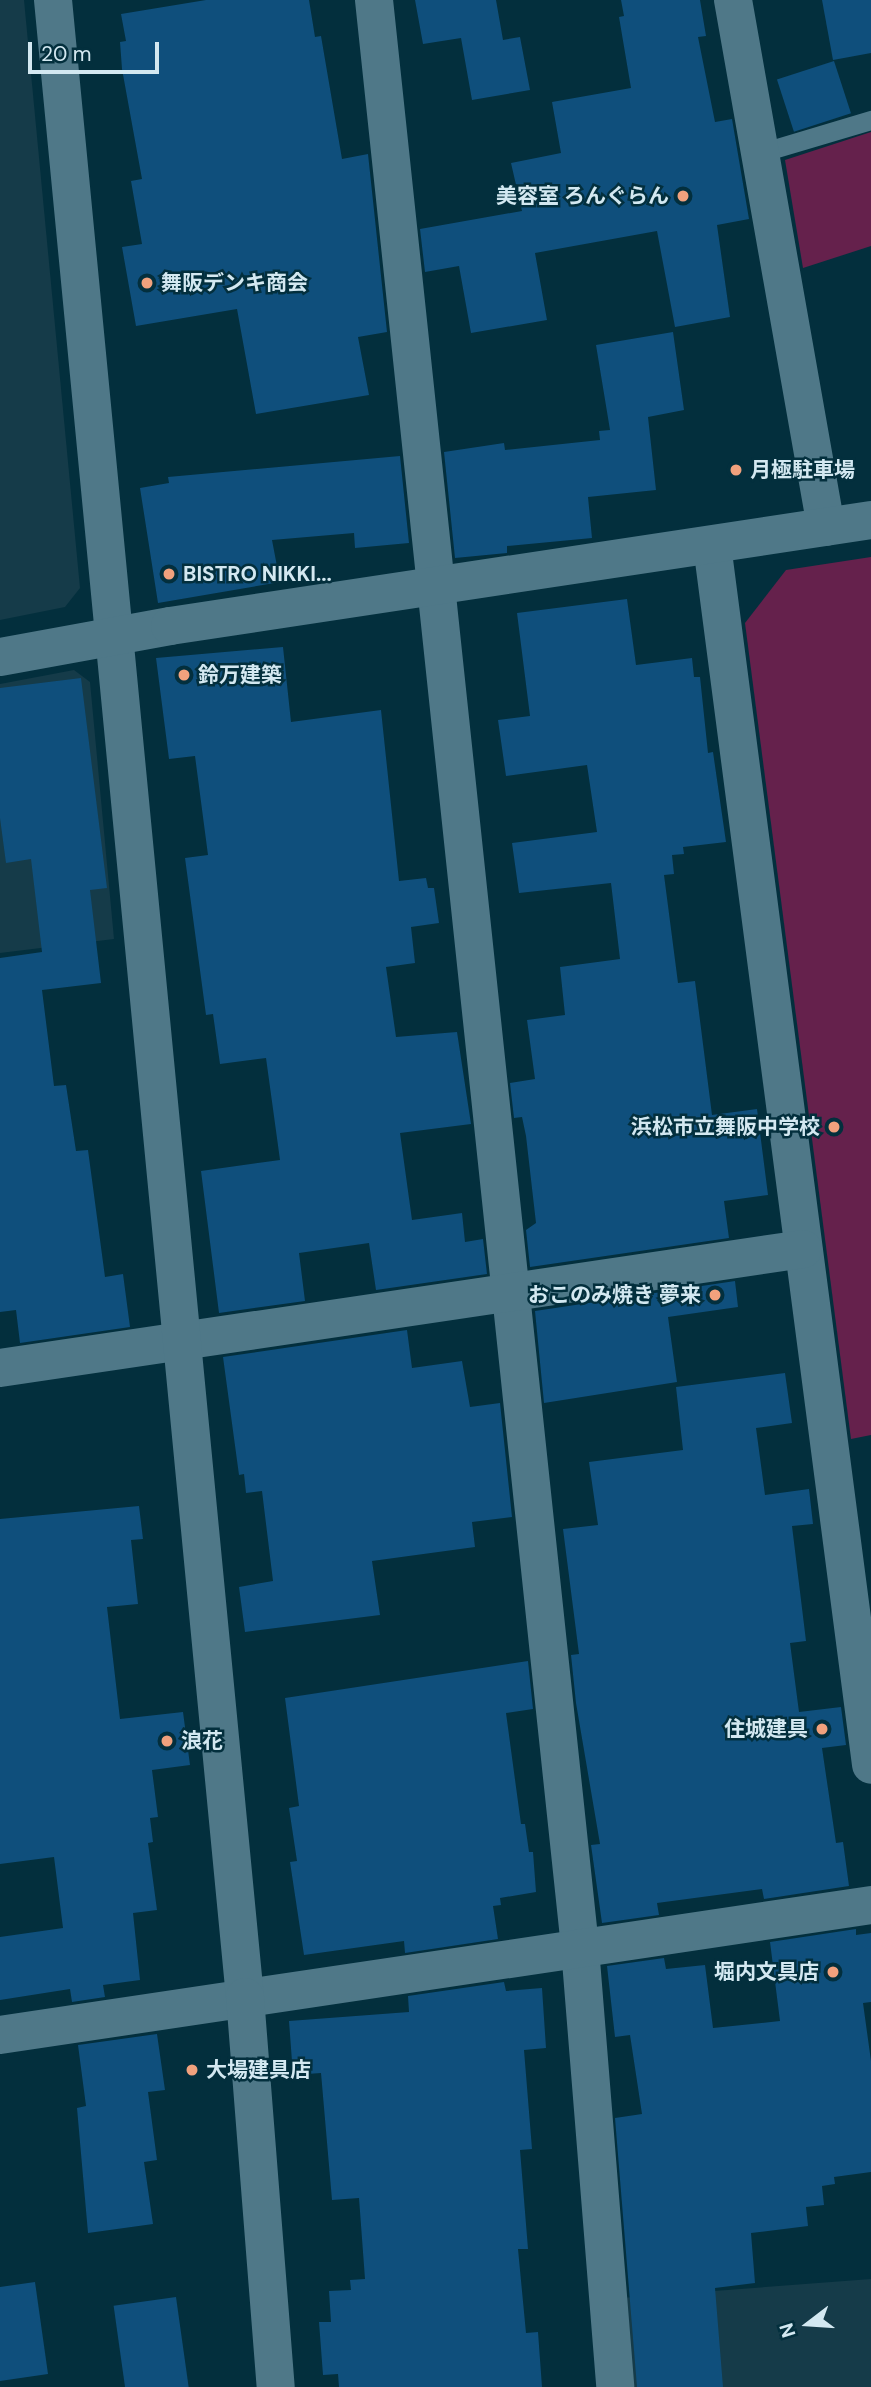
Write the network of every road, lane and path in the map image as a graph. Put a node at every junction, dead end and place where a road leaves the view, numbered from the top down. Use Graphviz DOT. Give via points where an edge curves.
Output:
graph roads {
  1 [pos="53,0"];
  2 [pos="374,0"];
  3 [pos="733,0"];
  4 [pos="871,120"];
  5 [pos="760,153"];
  6 [pos="871,520"];
  7 [pos="826,527"];
  8 [pos="712,545"];
  9 [pos="434,587"];
  10 [pos="114,635"];
  11 [pos="0,657"];
  12 [pos="803,1249"];
  13 [pos="510,1292"];
  14 [pos="182,1341"];
  15 [pos="0,1368"];
  16 [pos="871,1765"];
  17 [pos="871,1905"];
  18 [pos="580,1948"];
  19 [pos="245,1997"];
  20 [pos="0,2035"];
  21 [pos="276,2387"];
  22 [pos="615,2387"];
  1 -- 10 [label="street"];
  2 -- 9 [label="street"];
  3 -- 5 [label="street"];
  4 -- 5 [label="lane"];
  5 -- 7 [label="street"];
  6 -- 7 [label="street"];
  7 -- 8 [label="street"];
  8 -- 9 [label="street"];
  8 -- 12 [label="street"];
  9 -- 10 [label="street"];
  9 -- 13 [label="street"];
  10 -- 11 [label="street"];
  10 -- 14 [label="street"];
  12 -- 13 [label="street"];
  12 -- 16 [label="street"];
  13 -- 14 [label="street"];
  13 -- 18 [label="street"];
  14 -- 15 [label="street"];
  14 -- 19 [label="street"];
  17 -- 18 [label="street"];
  18 -- 19 [label="street"];
  18 -- 22 [label="street"];
  19 -- 20 [label="street"];
  19 -- 21 [label="street"];
}
